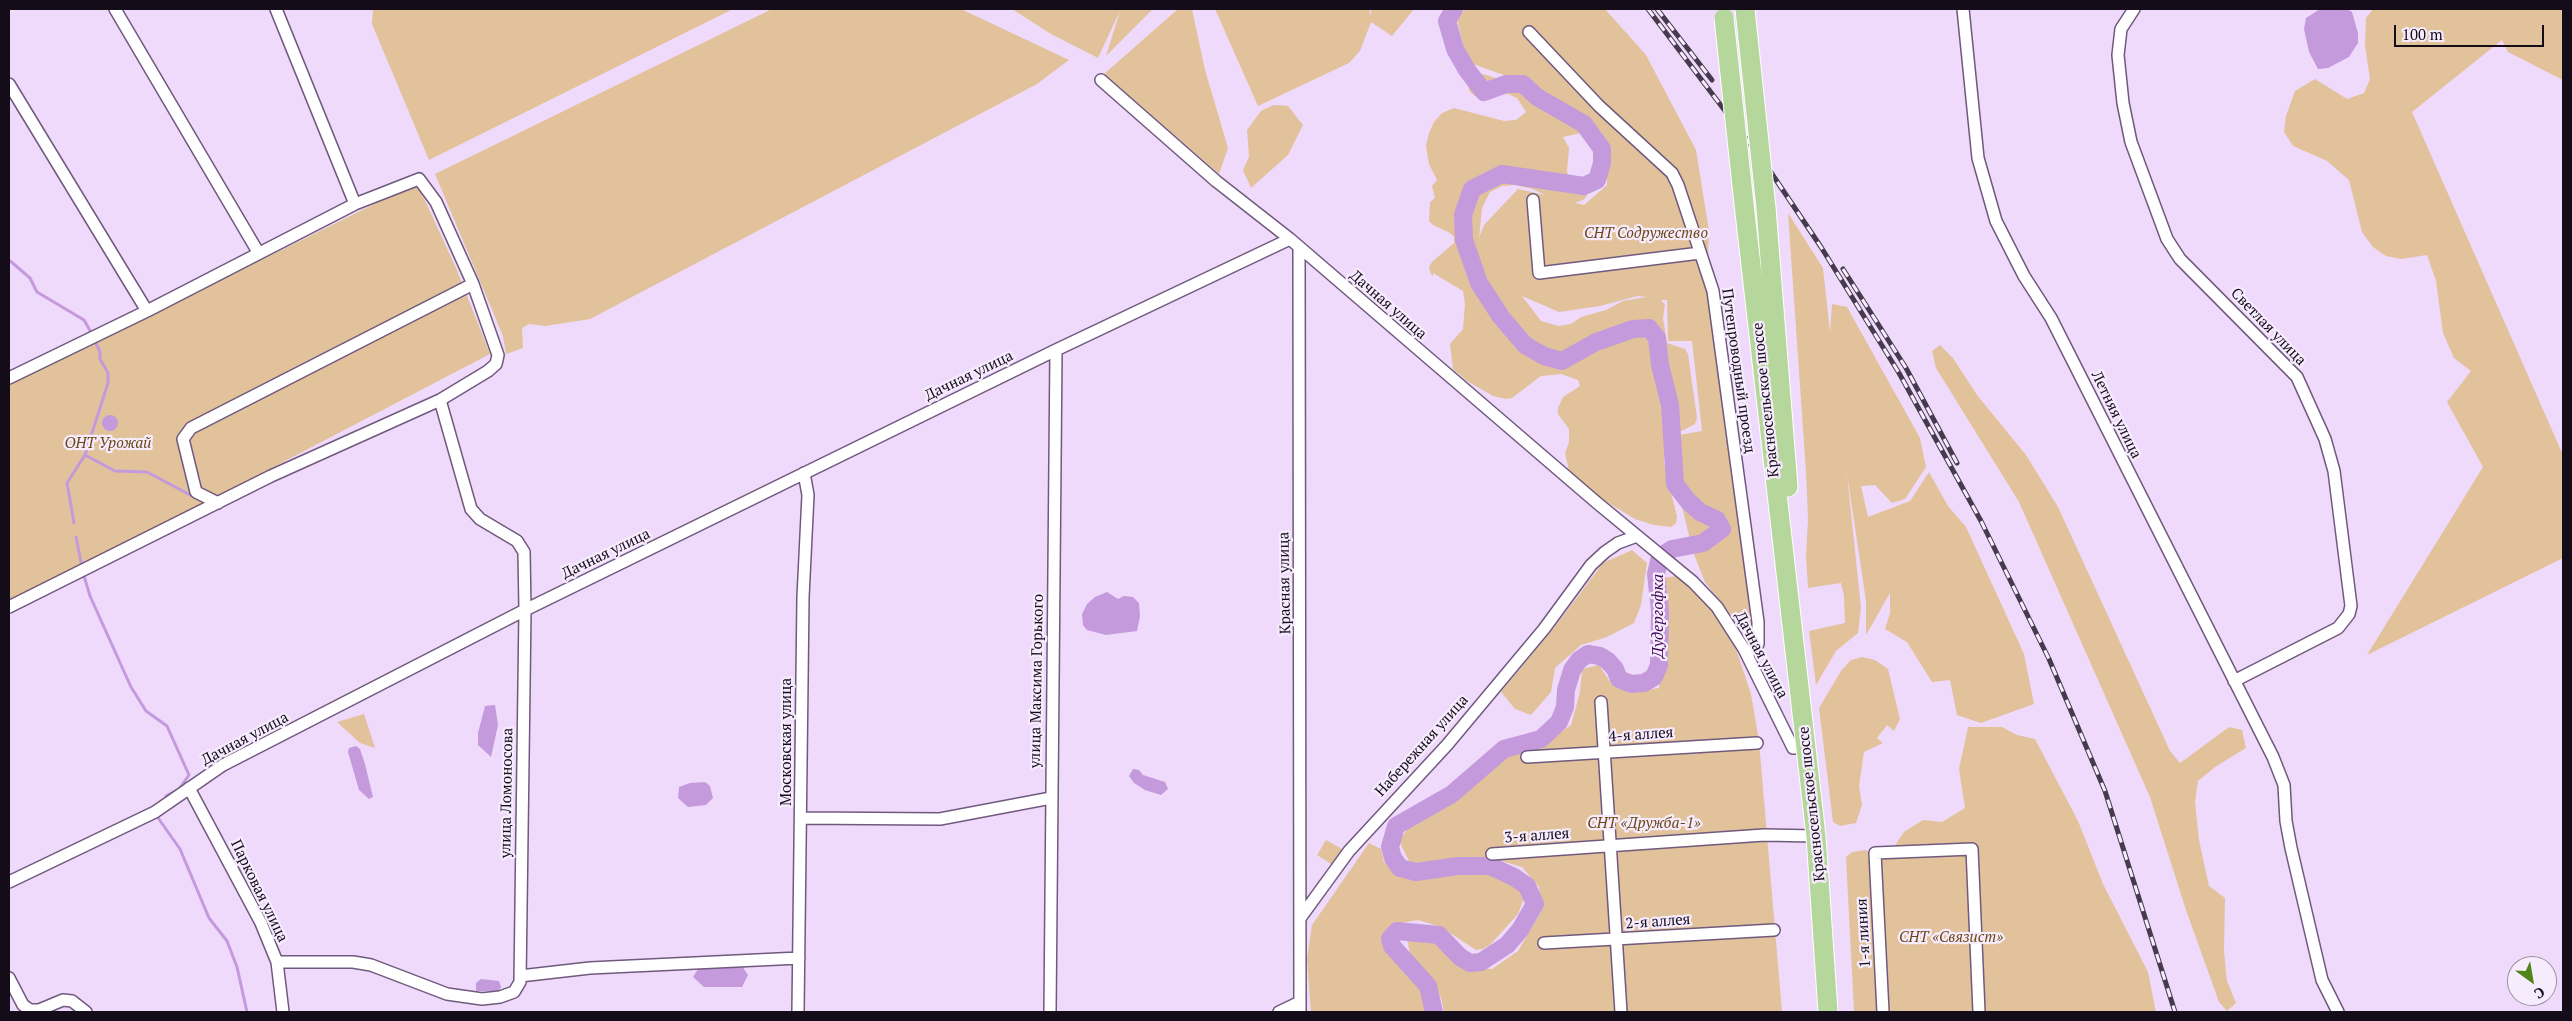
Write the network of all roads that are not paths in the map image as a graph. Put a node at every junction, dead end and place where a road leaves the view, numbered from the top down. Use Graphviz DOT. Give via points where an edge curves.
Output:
graph roads {
  1 [pos="115,9"];
  2 [pos="276,9"];
  3 [pos="1745,9"];
  4 [pos="1963,9"];
  5 [pos="2134,9"];
  6 [pos="1723,13"];
  7 [pos="1530,32"];
  8 [pos="1101,80"];
  9 [pos="9,84"];
  10 [pos="1533,200"];
  11 [pos="355,204"];
  12 [pos="1290,239"];
  13 [pos="1299,248"];
  14 [pos="258,252"];
  15 [pos="1700,253"];
  16 [pos="473,284"];
  17 [pos="147,311"];
  18 [pos="1056,350"];
  19 [pos="9,378"];
  20 [pos="440,400"];
  21 [pos="804,473"];
  22 [pos="218,503"];
  23 [pos="1637,536"];
  24 [pos="1788,596"];
  25 [pos="9,607"];
  26 [pos="526,610"];
  27 [pos="1747,654"];
  28 [pos="2234,681"];
  29 [pos="1601,702"];
  30 [pos="1757,743"];
  31 [pos="1807,748"];
  32 [pos="1603,753"];
  33 [pos="1527,756"];
  34 [pos="189,788"];
  35 [pos="1051,798"];
  36 [pos="801,818"];
  37 [pos="1816,836"];
  38 [pos="1610,847"];
  39 [pos="1492,854"];
  40 [pos="9,882"];
  41 [pos="1301,917"];
  42 [pos="1774,930"];
  43 [pos="1617,940"];
  44 [pos="1544,944"];
  45 [pos="799,958"];
  46 [pos="277,962"];
  47 [pos="520,976"];
  48 [pos="9,978"];
  49 [pos="1300,1007"];
  50 [pos="86,1012"];
  51 [pos="283,1012"];
  52 [pos="798,1012"];
  53 [pos="1050,1012"];
  54 [pos="1278,1012"];
  55 [pos="1621,1012"];
  56 [pos="1828,1012"];
  57 [pos="1883,1012"];
  58 [pos="1979,1012"];
  59 [pos="2338,1012"];
  1 -- 14 [label="street"];
  2 -- 11 [label="street"];
  3 -- 24 [label="highway, Красносельское шоссе, bridge" via="1766,208 1790,518"];
  4 -- 28 [label="street, Летняя улица" via="1978,158 1996,221 2024,276 2051,318"];
  5 -- 28 [label="street, Светлая улица" via="2121,29 2118,55 2123,103 2131,142 2167,238 2180,259 2297,377 2326,440 2334,471 2351,606 2349,614 2338,628"];
  6 -- 24 [label="highway, Красносельское шоссе, bridge"];
  7 -- 15 [label="street, Путепроводный проезд" via="1599,106 1672,173"];
  8 -- 12 [label="street" via="1216,181"];
  9 -- 17 [label="street"];
  10 -- 15 [label="street" via="1539,273"];
  11 -- 14 [label="street"];
  11 -- 16 [label="street" via="419,179 436,202"];
  12 -- 13 [label="street, Дачная улица"];
  12 -- 18 [label="street, Дачная улица"];
  13 -- 23 [label="street, Дачная улица"];
  13 -- 41 [label="street, Красная улица" via="1301,623 1298,826"];
  14 -- 17 [label="street"];
  15 -- 27 [label="street, Путепроводный проезд" via="1713,291 1758,622 1758,644"];
  16 -- 20 [label="street" via="494,336 498,355 496,364"];
  16 -- 22 [label="street" via="192,428 183,439 196,492"];
  17 -- 19 [label="street"];
  18 -- 21 [label="street, Дачная улица"];
  18 -- 35 [label="street, улица Максима Горького"];
  20 -- 22 [label="street"];
  20 -- 26 [label="street, улица Ломоносова" via="472,509 480,519 522,546"];
  21 -- 26 [label="street, Дачная улица"];
  21 -- 36 [label="street, Московская улица" via="808,495 803,597"];
  22 -- 25 [label="street"];
  23 -- 27 [label="street, Дачная улица" via="1677,568 1717,607"];
  23 -- 41 [label="street, Набережная улица" via="1618,543 1591,565 1544,630 1447,745 1349,850"];
  24 -- 31 [label="highway, Красносельское шоссе"];
  26 -- 34 [label="street, Дачная улица" via="224,764"];
  26 -- 47 [label="street, улица Ломоносова"];
  27 -- 31 [label="street, Дачная улица" via="1793,748"];
  28 -- 59 [label="street, Летняя улица" via="2284,785 2286,821 2322,980"];
  29 -- 32 [label="street"];
  30 -- 32 [label="street, 4-я аллея"];
  31 -- 37 [label="highway, Красносельское шоссе"];
  32 -- 33 [label="street, 4-я аллея"];
  32 -- 38 [label="street"];
  34 -- 40 [label="street, Дачная улица" via="155,812"];
  34 -- 46 [label="street, Парковая улица" via="262,923"];
  35 -- 36 [label="street" via="940,819"];
  35 -- 53 [label="street, улица Максима Горького"];
  36 -- 45 [label="street, Московская улица"];
  37 -- 38 [label="street, 3-я аллея" via="1764,836"];
  37 -- 56 [label="highway, Красносельское шоссе"];
  38 -- 39 [label="street, 3-я аллея"];
  38 -- 43 [label="street"];
  41 -- 49 [label="street"];
  42 -- 43 [label="street, 2-я аллея"];
  43 -- 44 [label="street, 2-я аллея"];
  43 -- 55 [label="street"];
  45 -- 47 [label="street" via="590,968"];
  45 -- 52 [label="street, Московская улица"];
  46 -- 47 [label="street" via="371,965 448,994 482,999 514,992"];
  46 -- 51 [label="street, Парковая улица"];
  48 -- 50 [label="street" via="23,1005 30,1010 72,1000"];
  49 -- 54 [label="street"];
  57 -- 58 [label="street, 1-я линия" via="1875,853 1972,849"];
}
